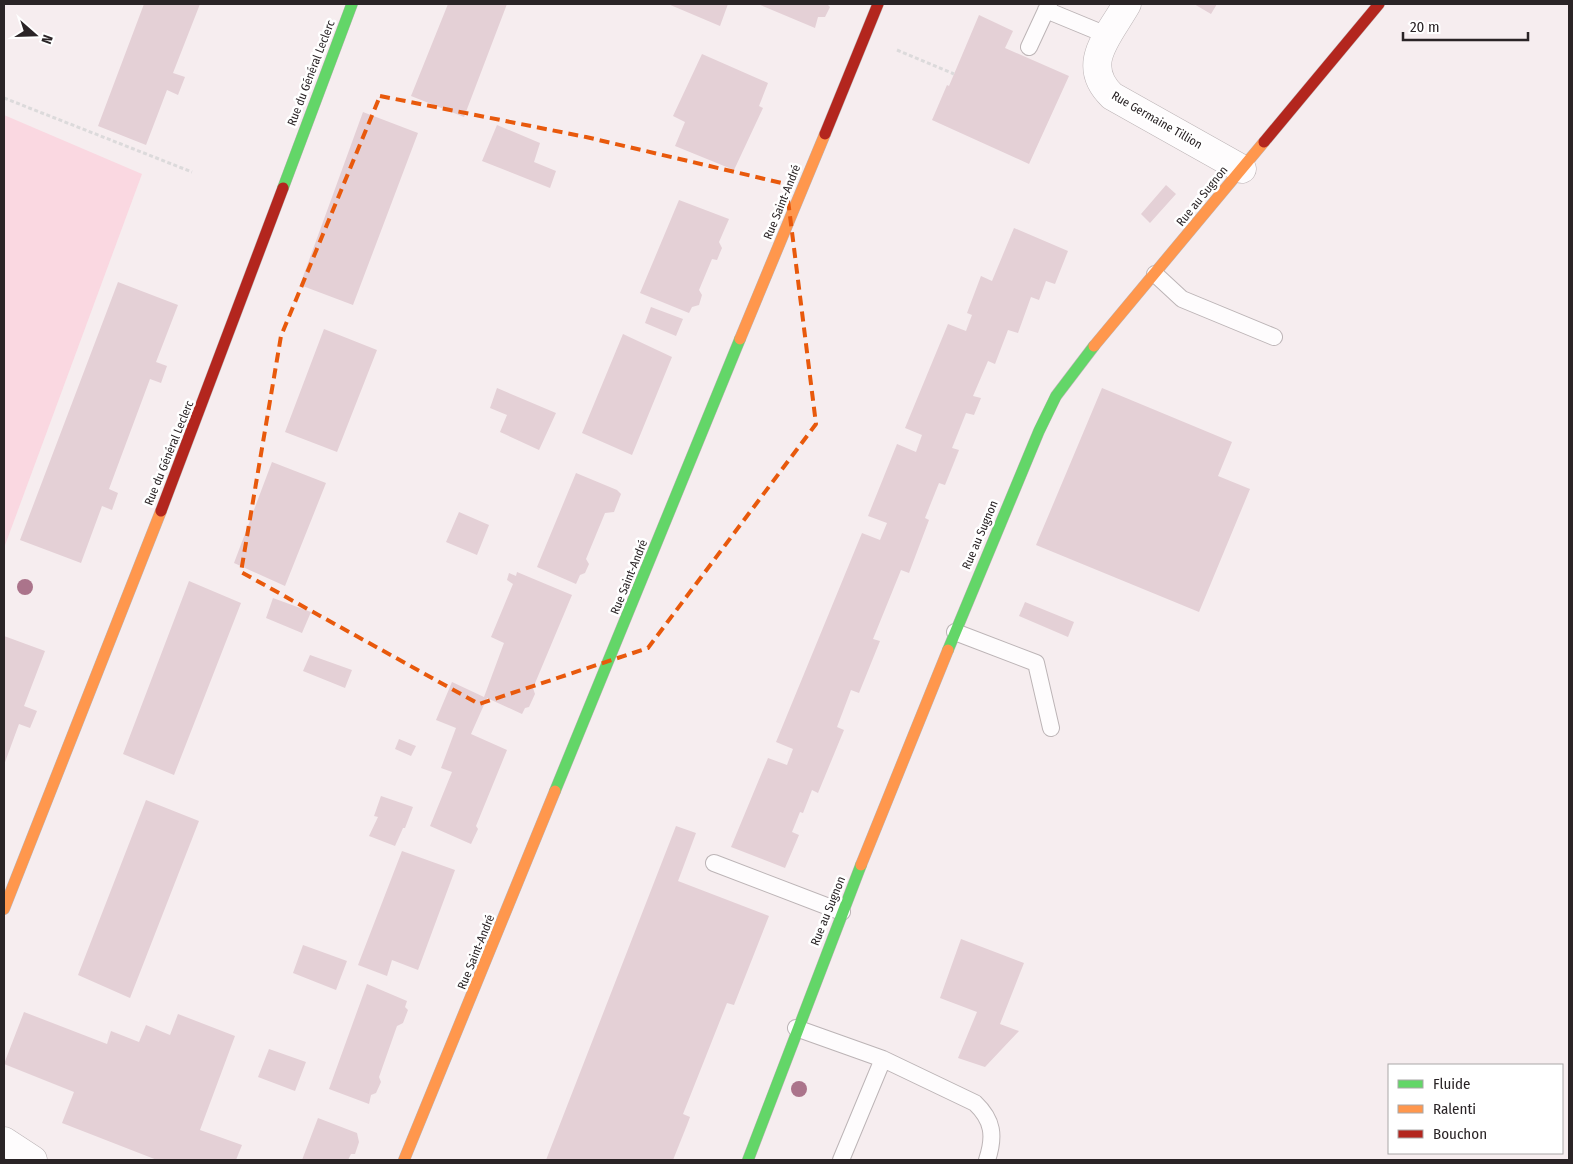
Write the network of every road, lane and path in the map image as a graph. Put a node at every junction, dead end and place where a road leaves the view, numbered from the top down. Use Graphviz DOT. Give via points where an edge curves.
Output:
graph roads {
  1 [pos="352,4"];
  2 [pos="878,4"];
  3 [pos="1127,4"];
  4 [pos="1379,4"];
  5 [pos="1047,7"];
  6 [pos="1109,36"];
  7 [pos="1029,47"];
  8 [pos="905,52"];
  9 [pos="954,74"];
  10 [pos="4,98"];
  11 [pos="1242,169"];
  12 [pos="192,172"];
  13 [pos="1155,274"];
  14 [pos="1274,337"];
  15 [pos="955,632"];
  16 [pos="1051,728"];
  17 [pos="714,863"];
  18 [pos="4,909"];
  19 [pos="842,912"];
  20 [pos="796,1028"];
  21 [pos="883,1059"];
  22 [pos="4,1142"];
  23 [pos="34,1160"];
  24 [pos="404,1160"];
  25 [pos="748,1160"];
  26 [pos="841,1160"];
  27 [pos="986,1160"];
  1 -- 18 [label="street, Rue du Général Leclerc" via="208,391"];
  2 -- 24 [label="street, Rue Saint-André"];
  3 -- 6 [label="street, Rue Germaine Tillion"];
  4 -- 11 [label="street, Rue au Sugnon"];
  5 -- 6 [label="lane"];
  5 -- 7 [label="lane"];
  6 -- 11 [label="street, Rue Germaine Tillion" via="1097,55 1096,73 1102,86 1112,96"];
  8 -- 9 [label="path"];
  10 -- 12 [label="path"];
  11 -- 13 [label="street, Rue au Sugnon"];
  13 -- 14 [label="lane" via="1182,299"];
  13 -- 15 [label="street, Rue au Sugnon" via="1056,396"];
  15 -- 16 [label="lane" via="1036,663"];
  15 -- 19 [label="street, Rue au Sugnon"];
  17 -- 19 [label="lane"];
  19 -- 20 [label="street, Rue au Sugnon"];
  20 -- 21 [label="lane"];
  20 -- 25 [label="street, Rue au Sugnon"];
  21 -- 26 [label="lane"];
  21 -- 27 [label="lane" via="975,1103 987,1114 992,1140"];
  22 -- 23 [label="street"];
}
